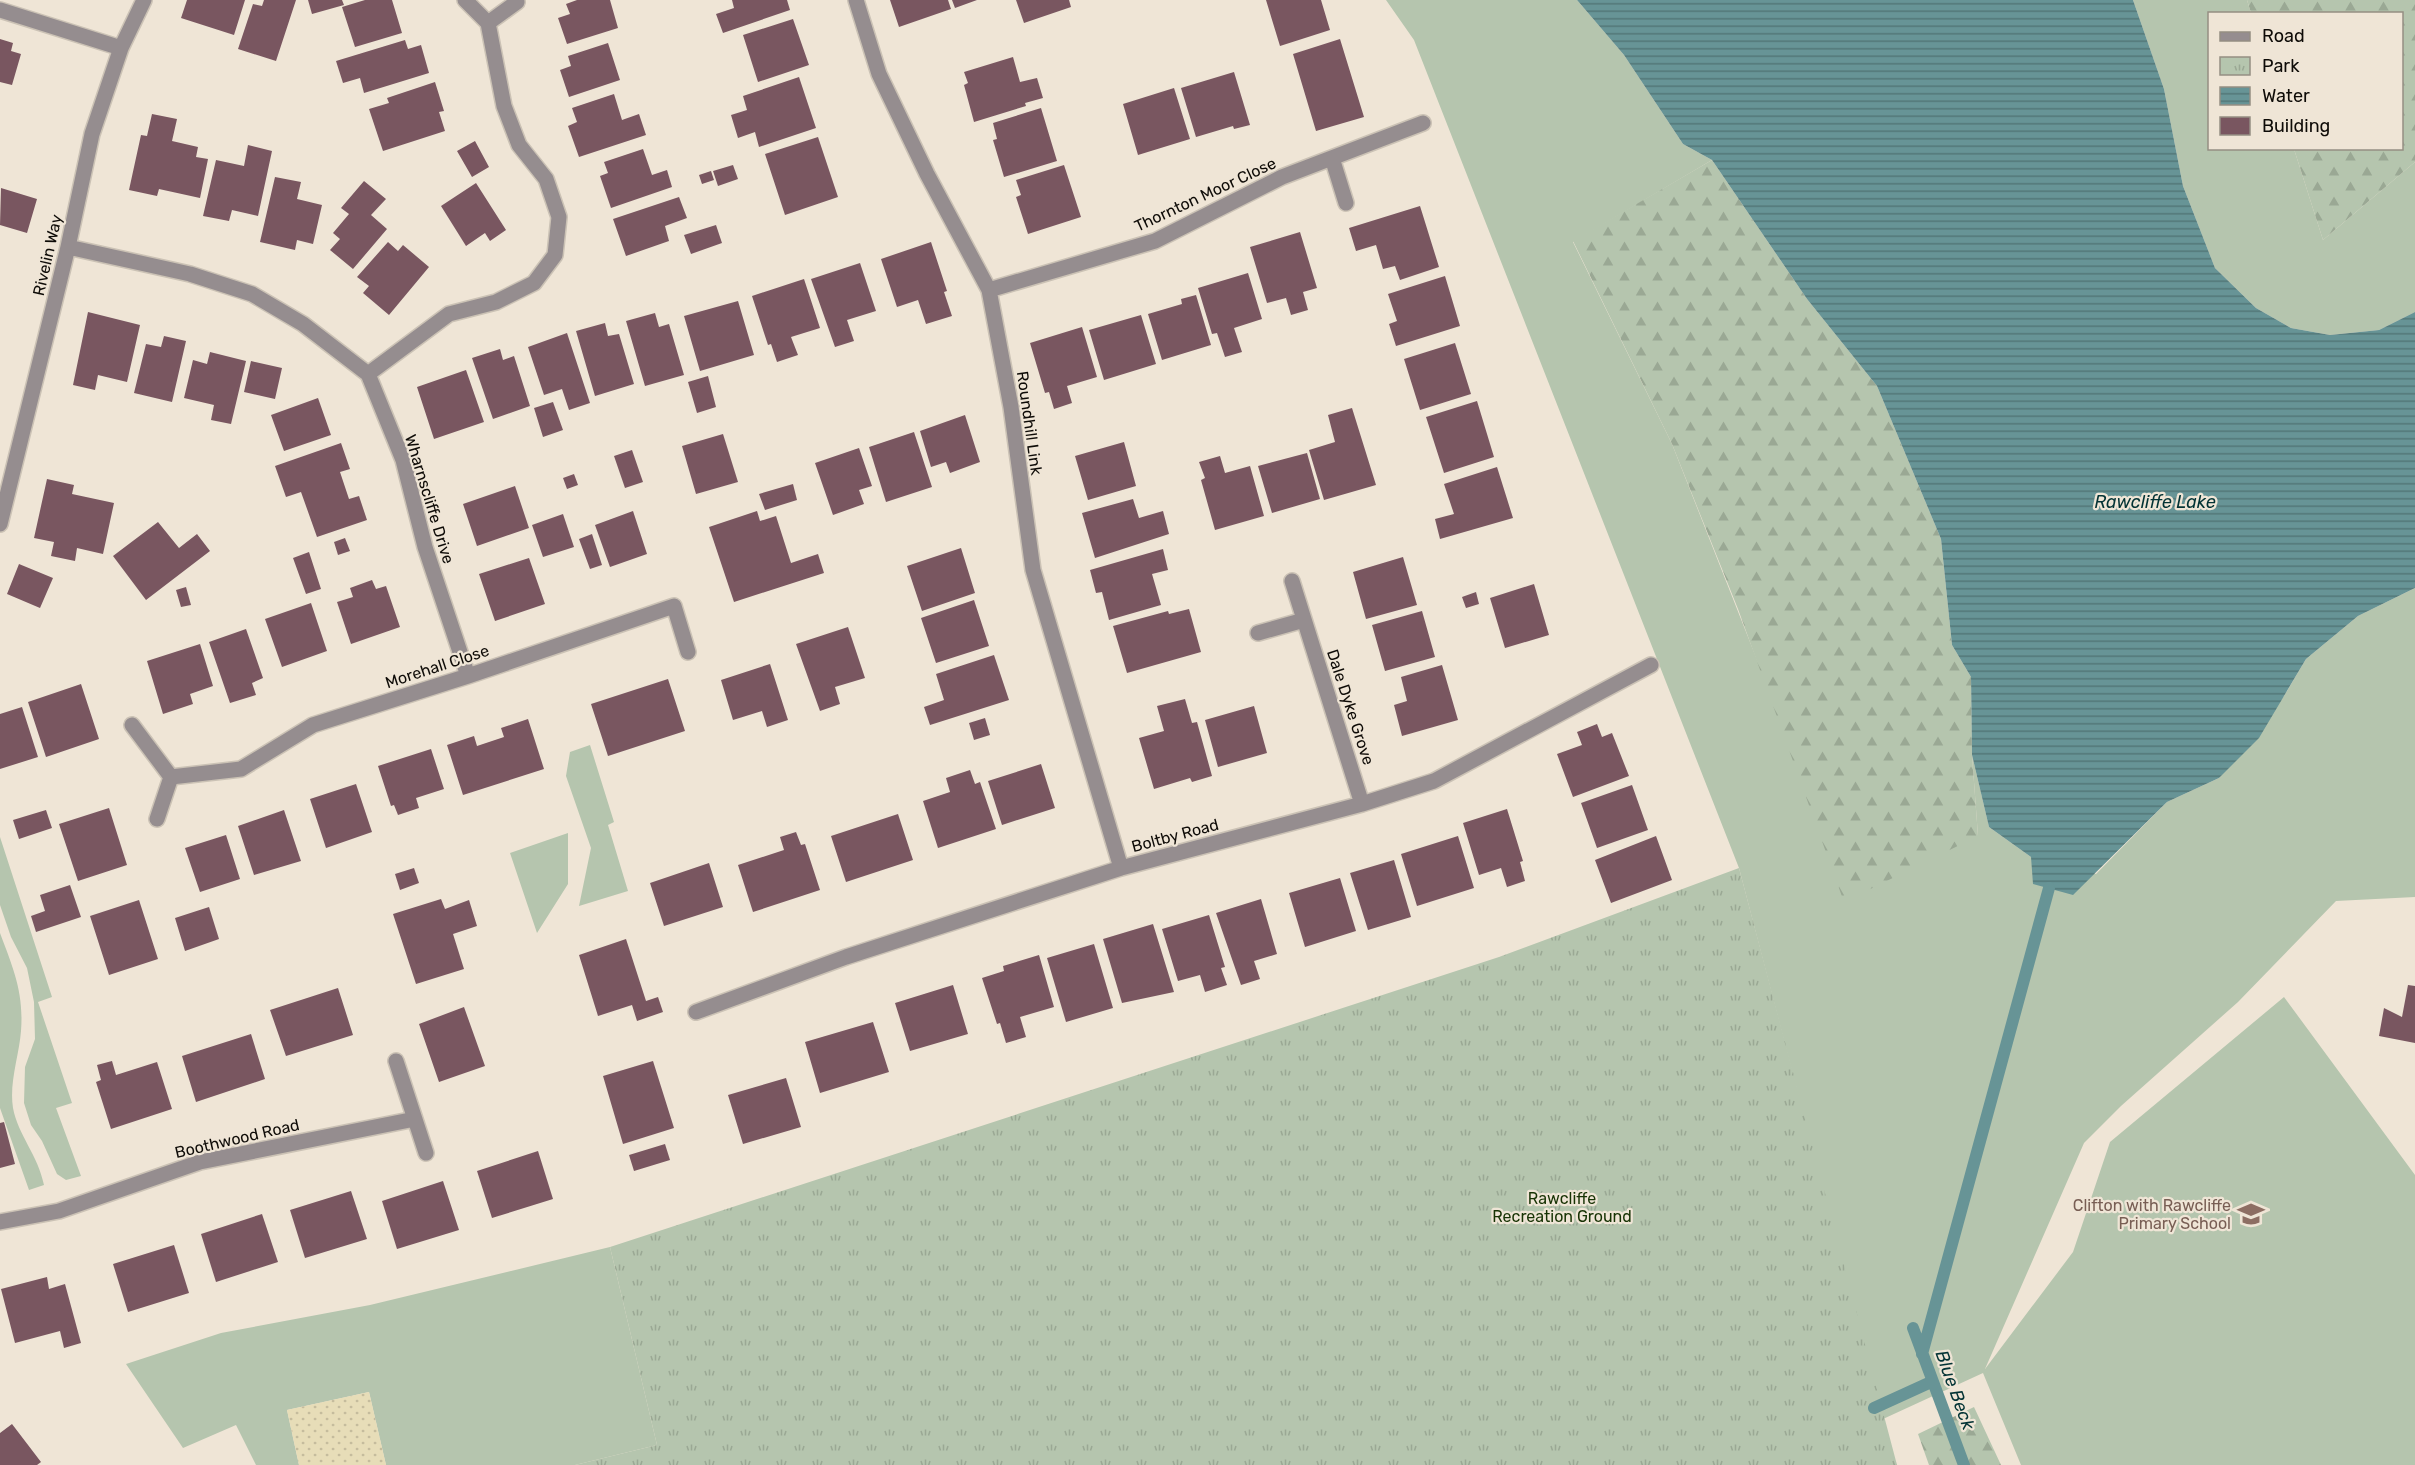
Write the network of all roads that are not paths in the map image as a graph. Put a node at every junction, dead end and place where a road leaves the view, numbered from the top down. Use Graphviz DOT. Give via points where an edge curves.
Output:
graph roads {
  1 [pos="144,0"];
  2 [pos="465,0"];
  3 [pos="856,0"];
  4 [pos="517,2"];
  5 [pos="0,10"];
  6 [pos="488,23"];
  7 [pos="121,48"];
  8 [pos="1424,123"];
  9 [pos="1332,158"];
  10 [pos="1346,203"];
  11 [pos="68,248"];
  12 [pos="989,290"];
  13 [pos="368,375"];
  14 [pos="0,524"];
  15 [pos="1292,581"];
  16 [pos="1304,620"];
  17 [pos="1258,633"];
  18 [pos="688,652"];
  19 [pos="1651,665"];
  20 [pos="468,676"];
  21 [pos="132,725"];
  22 [pos="171,777"];
  23 [pos="1362,804"];
  24 [pos="157,819"];
  25 [pos="1120,868"];
  26 [pos="696,1012"];
  27 [pos="396,1061"];
  28 [pos="415,1119"];
  29 [pos="426,1153"];
  30 [pos="0,1222"];
  1 -- 7 [label="street, Rivelin Way"];
  2 -- 6 [label="street"];
  3 -- 12 [label="street, Roundhill Link" via="879,74"];
  4 -- 6 [label="street"];
  5 -- 7 [label="street"];
  6 -- 13 [label="street" via="504,106 519,145 546,179 559,218 555,255 534,283 496,302 448,314"];
  7 -- 11 [label="street, Rivelin Way" via="92,134"];
  8 -- 9 [label="street, Thornton Moor Close"];
  9 -- 10 [label="street"];
  9 -- 12 [label="street, Thornton Moor Close" via="1282,177 1155,241"];
  11 -- 13 [label="street, Wharnscliffe Drive" via="190,274 252,294 303,324"];
  11 -- 14 [label="street, Rivelin Way"];
  12 -- 25 [label="street, Roundhill Link" via="1011,407 1033,570"];
  13 -- 20 [label="street, Wharnscliffe Drive" via="403,460 425,547"];
  15 -- 16 [label="street, Dale Dyke Grove"];
  16 -- 17 [label="street"];
  16 -- 23 [label="street, Dale Dyke Grove"];
  18 -- 20 [label="street, Morehall Close" via="674,606"];
  19 -- 23 [label="street, Boltby Road" via="1434,781"];
  20 -- 22 [label="street, Morehall Close" via="313,724 241,769"];
  21 -- 22 [label="street"];
  22 -- 24 [label="street"];
  23 -- 25 [label="street, Boltby Road"];
  25 -- 26 [label="street, Boltby Road" via="846,957"];
  27 -- 28 [label="street"];
  28 -- 29 [label="street"];
  28 -- 30 [label="street, Boothwood Road" via="200,1162 59,1211"];
}
